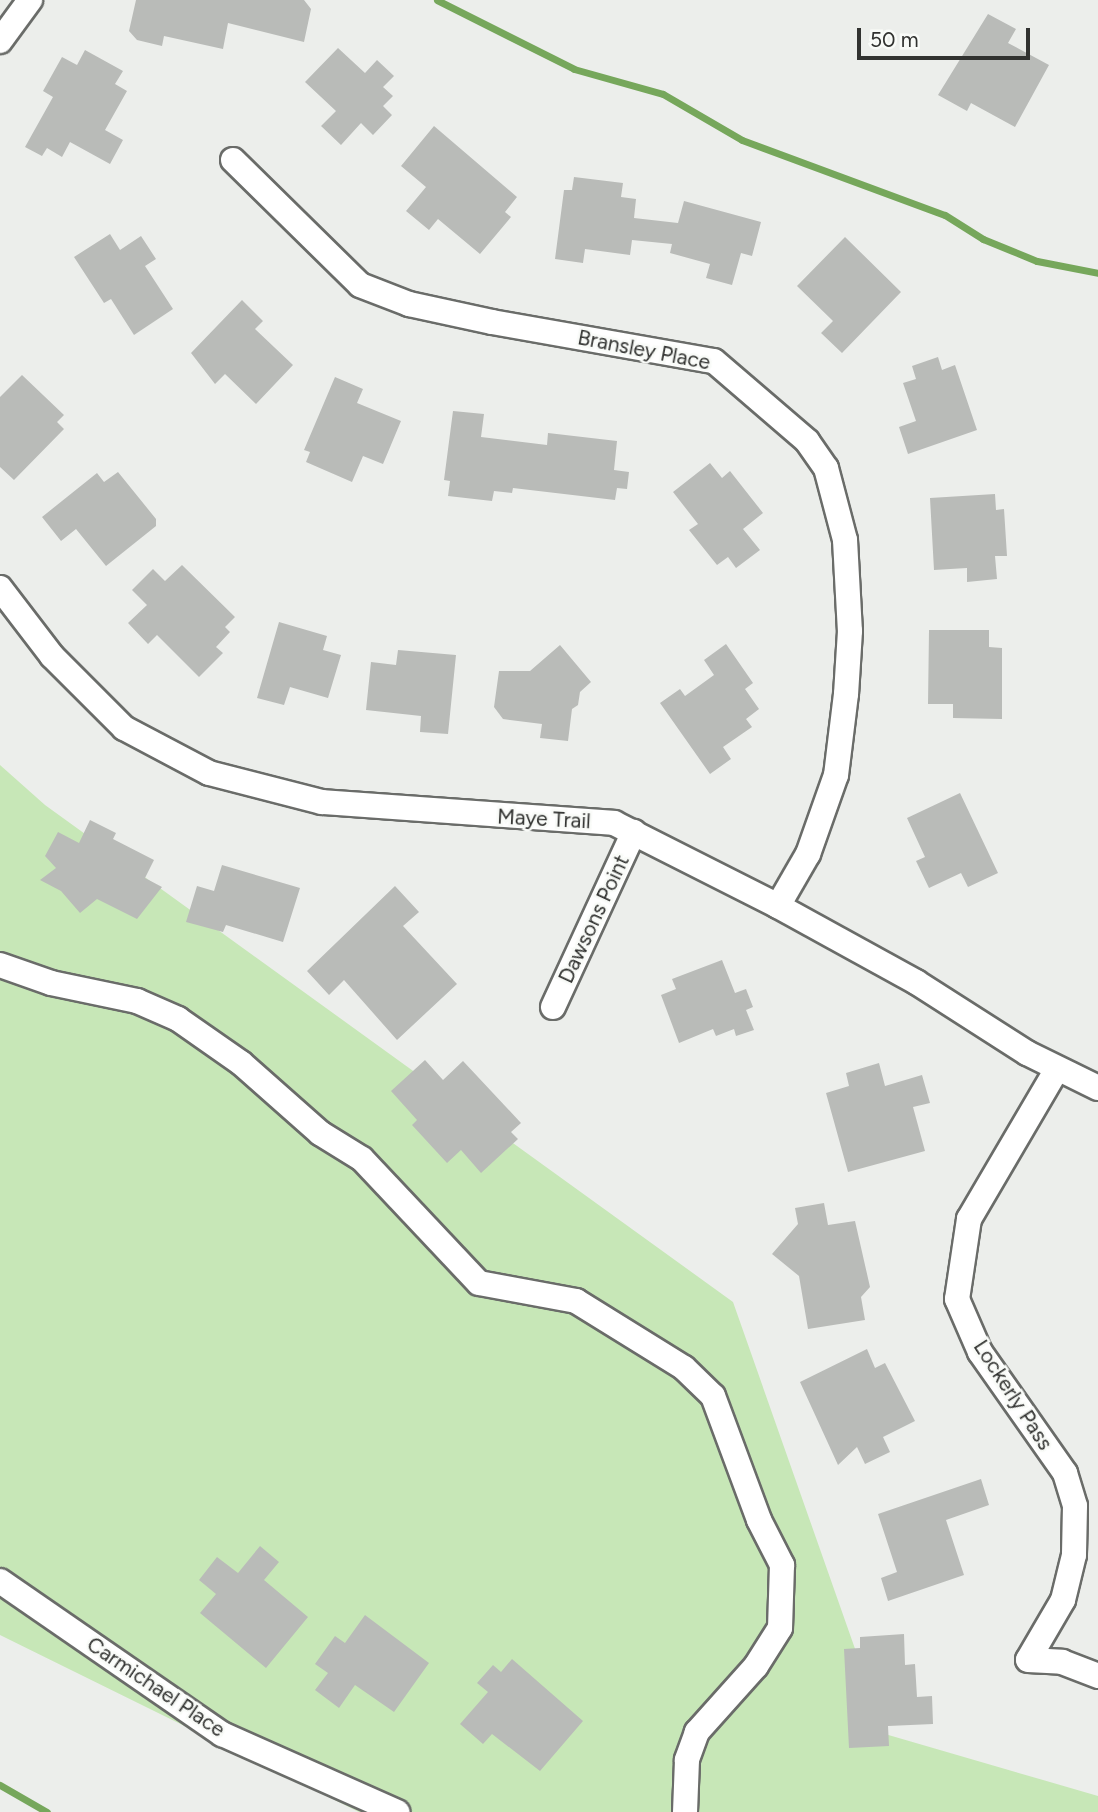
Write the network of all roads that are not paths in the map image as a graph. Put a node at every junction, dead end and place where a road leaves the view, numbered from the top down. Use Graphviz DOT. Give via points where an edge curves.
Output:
graph roads {
  1 [pos="30,0"];
  2 [pos="0,41"];
  3 [pos="233,160"];
  4 [pos="0,588"];
  5 [pos="634,832"];
  6 [pos="778,906"];
  7 [pos="0,965"];
  8 [pos="553,1007"];
  9 [pos="1057,1069"];
  10 [pos="1098,1088"];
  11 [pos="0,1581"];
  12 [pos="1098,1676"];
  13 [pos="397,1812"];
  14 [pos="685,1812"];
  1 -- 2 [label="street"];
  3 -- 6 [label="street, Bransley Place" via="360,285 409,304 480,320 714,361 807,441 826,468 845,540 850,631 836,775 808,854"];
  4 -- 5 [label="street, Maye Trail" via="52,656 124,728 209,773 322,802 614,823"];
  5 -- 6 [label="street, Maye Trail"];
  5 -- 8 [label="street, Dawsons Point"];
  6 -- 9 [label="street, Maye Trail" via="916,982"];
  7 -- 14 [label="street" via="51,983 137,1001 178,1019 241,1063 320,1133 362,1159 479,1283 576,1301 684,1368 713,1396 759,1520 782,1565 780,1628 756,1666 697,1732 687,1760"];
  9 -- 10 [label="street, Maye Trail"];
  9 -- 12 [label="street, Lockerly Pass" via="969,1219 957,1299 980,1352 1065,1473 1075,1506 1074,1555 1063,1600 1028,1660 1062,1662"];
  11 -- 13 [label="street, Carmichael Place" via="222,1734"];
}
